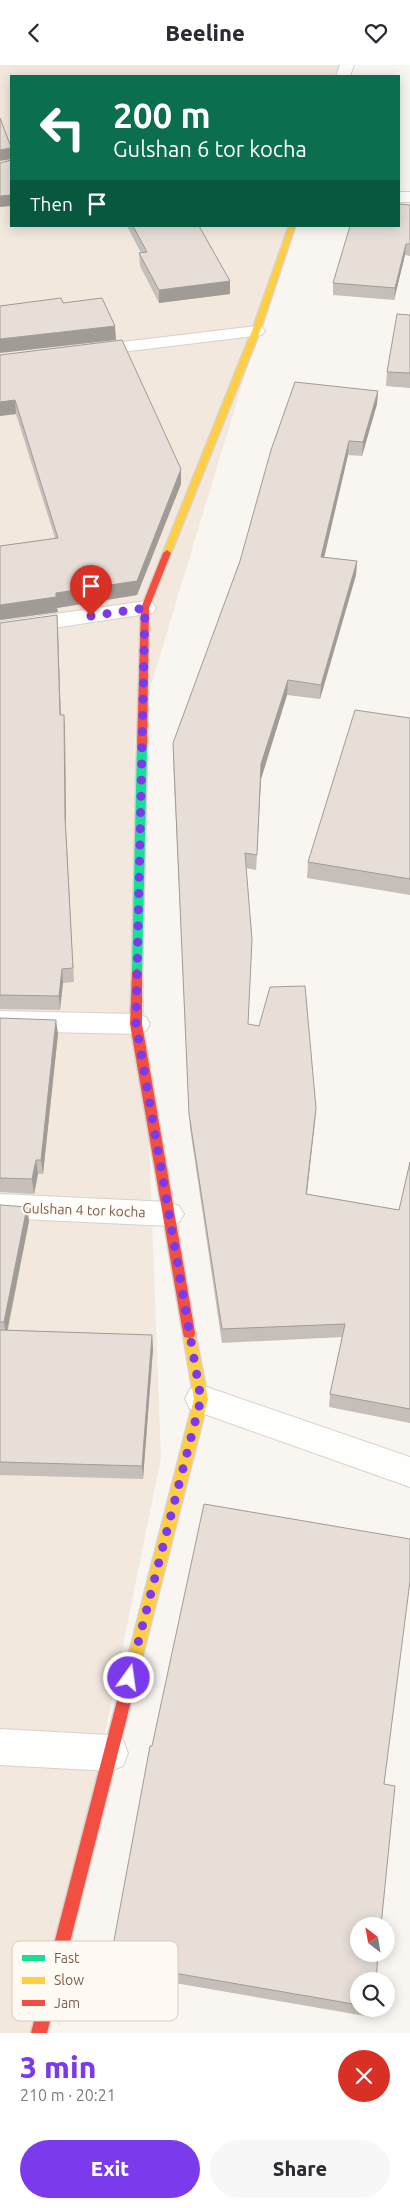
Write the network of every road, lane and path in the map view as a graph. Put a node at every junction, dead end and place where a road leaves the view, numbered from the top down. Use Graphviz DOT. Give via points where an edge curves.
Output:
graph roads {
  1 [pos="292,227"];
  2 [pos="256,331"];
  3 [pos="69,353"];
  4 [pos="145,608"];
  5 [pos="0,629"];
  6 [pos="0,1021"];
  7 [pos="136,1024"];
  8 [pos="0,1207"];
  9 [pos="169,1214"];
  10 [pos="201,1399"];
  11 [pos="410,1472"];
  12 [pos="0,1747"];
  13 [pos="110,1753"];
  14 [pos="62,1941"];
  1 -- 2 [label="street"];
  2 -- 3 [label="street"];
  2 -- 4 [label="street"];
  4 -- 5 [label="street"];
  4 -- 7 [label="street"];
  6 -- 7 [label="street"];
  7 -- 9 [label="street"];
  8 -- 9 [label="street, Gulshan 4 tor kocha"];
  9 -- 10 [label="street"];
  10 -- 11 [label="street"];
  10 -- 13 [label="street"];
  12 -- 13 [label="street"];
  13 -- 14 [label="street"];
}
